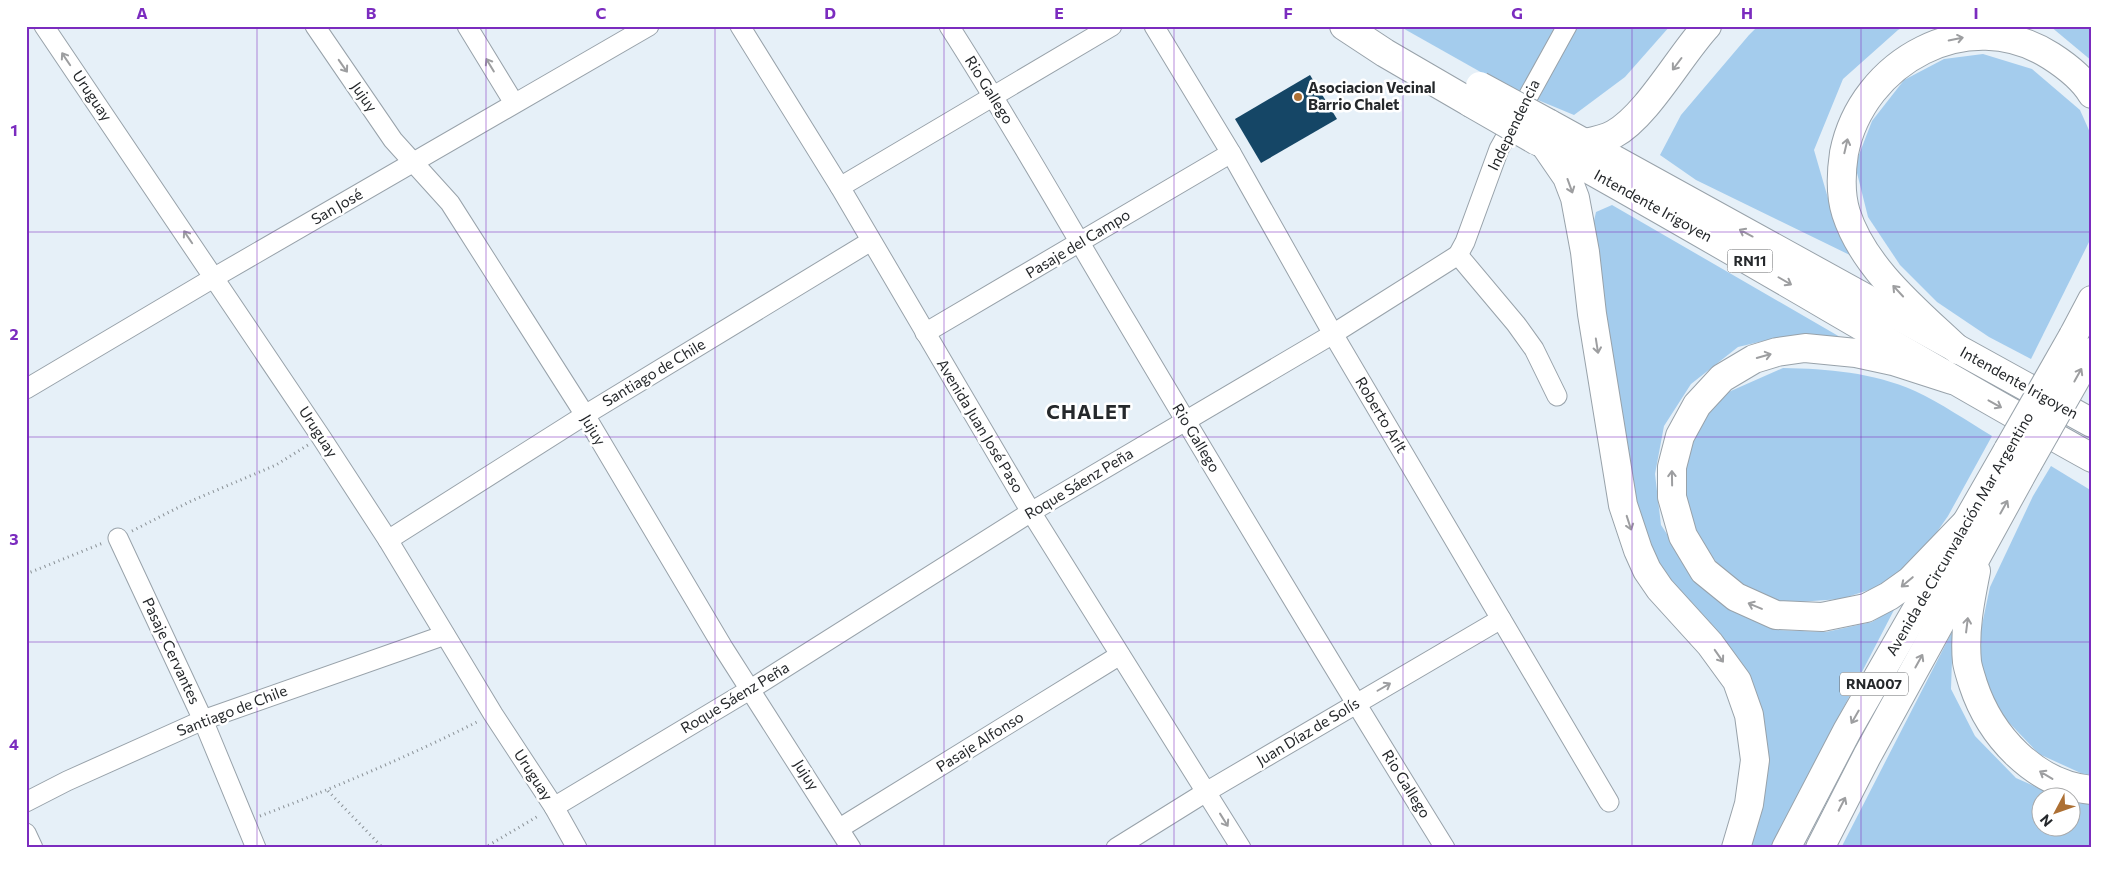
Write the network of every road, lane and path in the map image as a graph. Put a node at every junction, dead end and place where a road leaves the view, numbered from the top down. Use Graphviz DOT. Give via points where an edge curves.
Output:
graph roads {
  1 [pos="44,26"];
  2 [pos="315,26"];
  3 [pos="467,26"];
  4 [pos="648,26"];
  5 [pos="740,26"];
  6 [pos="949,26"];
  7 [pos="1112,26"];
  8 [pos="1154,26"];
  9 [pos="1344,26"];
  10 [pos="1367,26"];
  11 [pos="1567,26"];
  12 [pos="1707,26"];
  13 [pos="1476,94"];
  14 [pos="2092,94"];
  15 [pos="994,97"];
  16 [pos="514,103"];
  17 [pos="1544,136"];
  18 [pos="1585,144"];
  19 [pos="1230,153"];
  20 [pos="414,162"];
  21 [pos="840,187"];
  22 [pos="871,241"];
  23 [pos="1080,243"];
  24 [pos="1458,255"];
  25 [pos="215,277"];
  26 [pos="2092,300"];
  27 [pos="926,333"];
  28 [pos="1333,334"];
  29 [pos="2085,346"];
  30 [pos="1958,350"];
  31 [pos="1952,380"];
  32 [pos="26,389"];
  33 [pos="1558,396"];
  34 [pos="585,415"];
  35 [pos="1185,420"];
  36 [pos="2092,423"];
  37 [pos="321,437"];
  38 [pos="2018,457"];
  39 [pos="2092,458"];
  40 [pos="1031,512"];
  41 [pos="1966,523"];
  42 [pos="118,538"];
  43 [pos="388,540"];
  44 [pos="1980,549"];
  45 [pos="26,574"];
  46 [pos="1501,619"];
  47 [pos="445,634"];
  48 [pos="1120,655"];
  49 [pos="751,689"];
  50 [pos="1356,704"];
  51 [pos="494,714"];
  52 [pos="203,720"];
  53 [pos="328,790"];
  54 [pos="2092,790"];
  55 [pos="1206,792"];
  56 [pos="26,802"];
  57 [pos="1609,802"];
  58 [pos="554,807"];
  59 [pos="245,821"];
  60 [pos="840,828"];
  61 [pos="26,833"];
  62 [pos="33,848"];
  63 [pos="256,848"];
  64 [pos="383,848"];
  65 [pos="484,848"];
  66 [pos="577,848"];
  67 [pos="852,848"];
  68 [pos="1116,848"];
  69 [pos="1241,848"];
  70 [pos="1445,848"];
  71 [pos="1736,848"];
  72 [pos="1786,848"];
  73 [pos="1820,848"];
  25 -- 1 [label="street, Uruguay, one-way"];
  2 -- 20 [label="street, Jujuy, one-way" via="394,140"];
  16 -- 3 [label="street, one-way"];
  4 -- 16 [label="street, San José"];
  5 -- 21 [label="street, Avenida Juan José Paso"];
  6 -- 15 [label="street, Rio Gallego"];
  7 -- 15 [label="street"];
  8 -- 19 [label="street, Roberto Arlt"];
  9 -- 13 [label="main road, Intendente Irigoyen / RN11" via="1384,53"];
  10 -- 13 [label="main road, Intendente Irigoyen / RN11"];
  11 -- 24 [label="street, Independencia" via="1499,149"];
  12 -- 18 [label="main road, one-way" via="1632,120 1615,133"];
  13 -- 17 [label="main road, Intendente Irigoyen / RN11, bridge"];
  30 -- 14 [label="main road, one-way" via="1874,265 1846,213 1841,172 1850,132 1861,105 1884,76 1908,58 1958,38 1985,36 2017,40 2040,49 2063,64"];
  15 -- 21 [label="street"];
  15 -- 23 [label="street, Rio Gallego"];
  16 -- 20 [label="street, San José"];
  17 -- 18 [label="main road, Intendente Irigoyen / RN11"];
  17 -- 31 [label="main road, Intendente Irigoyen / RN11, one-way"];
  17 -- 71 [label="main road, one-way" via="1575,198 1623,505 1638,550 1660,589 1710,644 1737,681 1749,715 1755,760 1749,804"];
  30 -- 18 [label="main road, Intendente Irigoyen / RN11, one-way"];
  19 -- 23 [label="street, Pasaje del Campo"];
  19 -- 28 [label="street, Roberto Arlt"];
  20 -- 25 [label="street, San José"];
  20 -- 34 [label="street, Jujuy" via="450,203"];
  21 -- 22 [label="street, Avenida Juan José Paso"];
  22 -- 27 [label="street, Avenida Juan José Paso"];
  22 -- 34 [label="street, Santiago de Chile"];
  23 -- 27 [label="street, Pasaje del Campo"];
  23 -- 35 [label="street, Rio Gallego"];
  24 -- 28 [label="street, Roque Sáenz Peña"];
  24 -- 33 [label="street" via="1534,349"];
  25 -- 32 [label="street, San José"];
  25 -- 37 [label="street, Uruguay"];
  26 -- 29 [label="main road, Avenida de Circunvalación Mar Argentino / RNA007"];
  27 -- 40 [label="street, Avenida Juan José Paso"];
  28 -- 35 [label="street, Roque Sáenz Peña"];
  28 -- 46 [label="street, Roberto Arlt"];
  29 -- 38 [label="main road, Avenida de Circunvalación Mar Argentino / RNA007, bridge"];
  30 -- 36 [label="main road, Intendente Irigoyen / RN11"];
  31 -- 39 [label="main road, Intendente Irigoyen / RN11, one-way"];
  41 -- 31 [label="main road, one-way" via="1910,581 1866,608 1822,617 1776,615 1736,597 1704,571 1683,536 1672,497 1672,467 1678,444 1697,405 1722,378 1754,359 1805,348 1856,353"];
  34 -- 43 [label="street, Santiago de Chile"];
  34 -- 49 [label="street, Jujuy"];
  35 -- 40 [label="street, Roque Sáenz Peña"];
  35 -- 50 [label="street, Rio Gallego"];
  37 -- 42 [label="path" via="276,465 191,501"];
  37 -- 43 [label="street, Uruguay"];
  38 -- 41 [label="main road, Avenida de Circunvalación Mar Argentino / RNA007"];
  44 -- 38 [label="main road, Avenida de Circunvalación Mar Argentino / RNA007, one-way"];
  40 -- 48 [label="street, Avenida Juan José Paso"];
  40 -- 49 [label="street, Roque Sáenz Peña"];
  41 -- 72 [label="main road, Avenida de Circunvalación Mar Argentino / RNA007, one-way" via="1847,731"];
  42 -- 45 [label="path"];
  42 -- 52 [label="street, Pasaje Cervantes"];
  43 -- 47 [label="street, Uruguay"];
  54 -- 44 [label="main road, one-way" via="2074,788 2050,778 2022,760 1998,734 1979,700 1967,664 1966,639"];
  73 -- 44 [label="main road, Avenida de Circunvalación Mar Argentino / RNA007, one-way"];
  50 -- 46 [label="street, Juan Díaz de Solís, one-way"];
  46 -- 57 [label="street, Roberto Arlt"];
  47 -- 51 [label="street, Uruguay"];
  47 -- 52 [label="street, Santiago de Chile"];
  48 -- 55 [label="street, Avenida Juan José Paso"];
  48 -- 60 [label="street, Pasaje Alfonso"];
  49 -- 58 [label="street, Roque Sáenz Peña"];
  49 -- 60 [label="street, Jujuy"];
  50 -- 55 [label="street, Juan Díaz de Solís"];
  50 -- 70 [label="street, Rio Gallego"];
  51 -- 53 [label="path"];
  51 -- 58 [label="street, Uruguay"];
  52 -- 56 [label="street, Santiago de Chile"];
  52 -- 59 [label="street, Pasaje Cervantes"];
  53 -- 59 [label="path"];
  53 -- 64 [label="path"];
  55 -- 68 [label="street, Juan Díaz de Solís"];
  55 -- 69 [label="street, Avenida Juan José Paso, one-way"];
  58 -- 65 [label="path"];
  58 -- 66 [label="street, Uruguay"];
  59 -- 63 [label="street, Pasaje Cervantes"];
  60 -- 67 [label="street, Jujuy"];
  61 -- 62 [label="street"];
}
